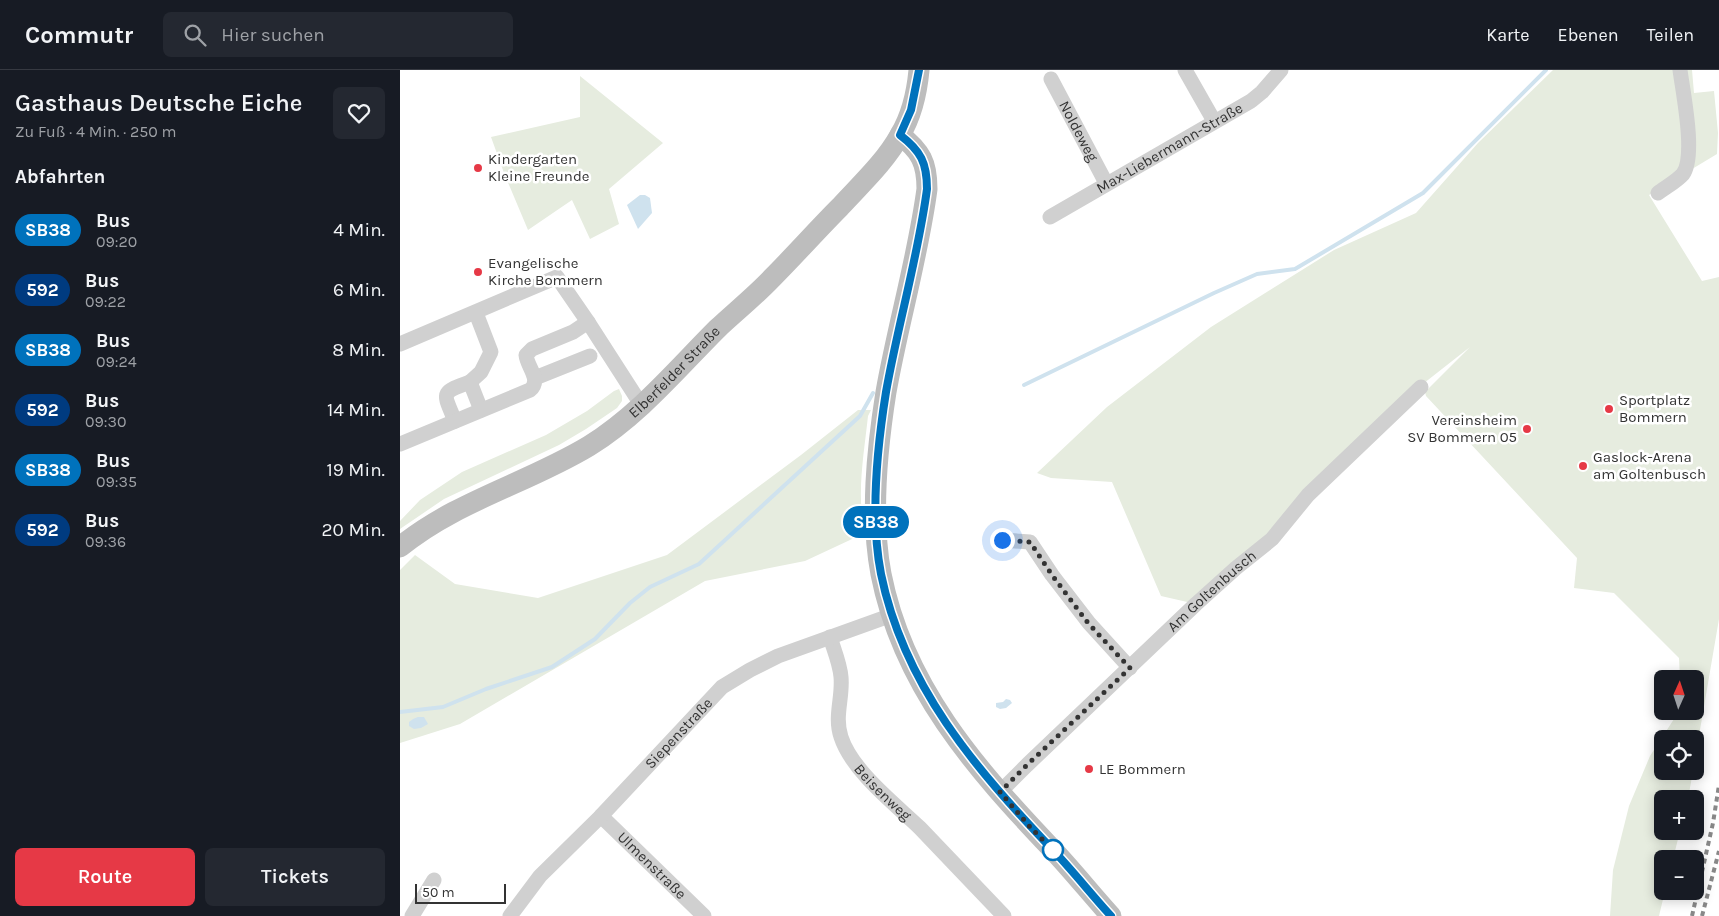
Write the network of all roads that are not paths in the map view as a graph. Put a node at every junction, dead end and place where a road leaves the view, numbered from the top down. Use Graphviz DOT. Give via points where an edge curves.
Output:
graph roads {
  1 [pos="919,70"];
  2 [pos="1185,70"];
  3 [pos="1281,70"];
  4 [pos="1680,70"];
  5 [pos="1051,78"];
  6 [pos="1214,121"];
  7 [pos="900,135"];
  8 [pos="1106,183"];
  9 [pos="1658,193"];
  10 [pos="1050,217"];
  11 [pos="476,313"];
  12 [pos="588,322"];
  13 [pos="400,344"];
  14 [pos="590,356"];
  15 [pos="536,378"];
  16 [pos="470,382"];
  17 [pos="1421,387"];
  18 [pos="642,406"];
  19 [pos="481,410"];
  20 [pos="455,421"];
  21 [pos="400,444"];
  22 [pos="1002,540"];
  23 [pos="400,546"];
  24 [pos="892,616"];
  25 [pos="830,637"];
  26 [pos="1130,668"];
  27 [pos="1000,792"];
  28 [pos="601,816"];
  29 [pos="434,880"];
  30 [pos="412,916"];
  31 [pos="510,916"];
  32 [pos="704,916"];
  33 [pos="1004,916"];
  34 [pos="1111,916"];
  1 -- 7 [label="main road, Elberfelder Straße" via="911,110"];
  2 -- 6 [label="street"];
  3 -- 6 [label="street, Max-Liebermann-Straße" via="1251,101"];
  4 -- 9 [label="street" via="1688,162 1682,175"];
  5 -- 8 [label="street, Noldeweg"];
  6 -- 8 [label="street, Max-Liebermann-Straße"];
  7 -- 18 [label="main road, Elberfelder Straße" via="860,185 772,279 716,330"];
  7 -- 24 [label="main road" via="911,143 924,162 927,189 886,392 876,485 878,553"];
  8 -- 10 [label="street, Max-Liebermann-Straße"];
  11 -- 12 [label="street" via="557,276"];
  11 -- 13 [label="street"];
  11 -- 16 [label="street" via="490,352 482,372"];
  12 -- 15 [label="street" via="526,354"];
  12 -- 18 [label="street"];
  14 -- 15 [label="street"];
  15 -- 19 [label="street" via="534,388"];
  16 -- 19 [label="street"];
  16 -- 20 [label="street" via="449,390 446,395"];
  17 -- 26 [label="street, Am Goltenbusch" via="1308,495 1272,539 1236,568"];
  18 -- 23 [label="main road, Elberfelder Straße" via="614,430 588,446 543,471 464,507"];
  19 -- 20 [label="street"];
  20 -- 21 [label="street"];
  22 -- 26 [label="street" via="1030,542 1088,623"];
  24 -- 25 [label="street, Siepenstraße"];
  24 -- 27 [label="main road" via="912,668 929,698 960,745"];
  25 -- 28 [label="street, Siepenstraße" via="756,666 722,687"];
  25 -- 33 [label="street, Beisenweg" via="842,678 838,722 846,748 864,774 892,804"];
  26 -- 27 [label="street, Am Goltenbusch"];
  27 -- 34 [label="main road"];
  28 -- 31 [label="street, Siepenstraße" via="540,876"];
  28 -- 32 [label="street, Ulmenstraße"];
  29 -- 30 [label="street"];
}
